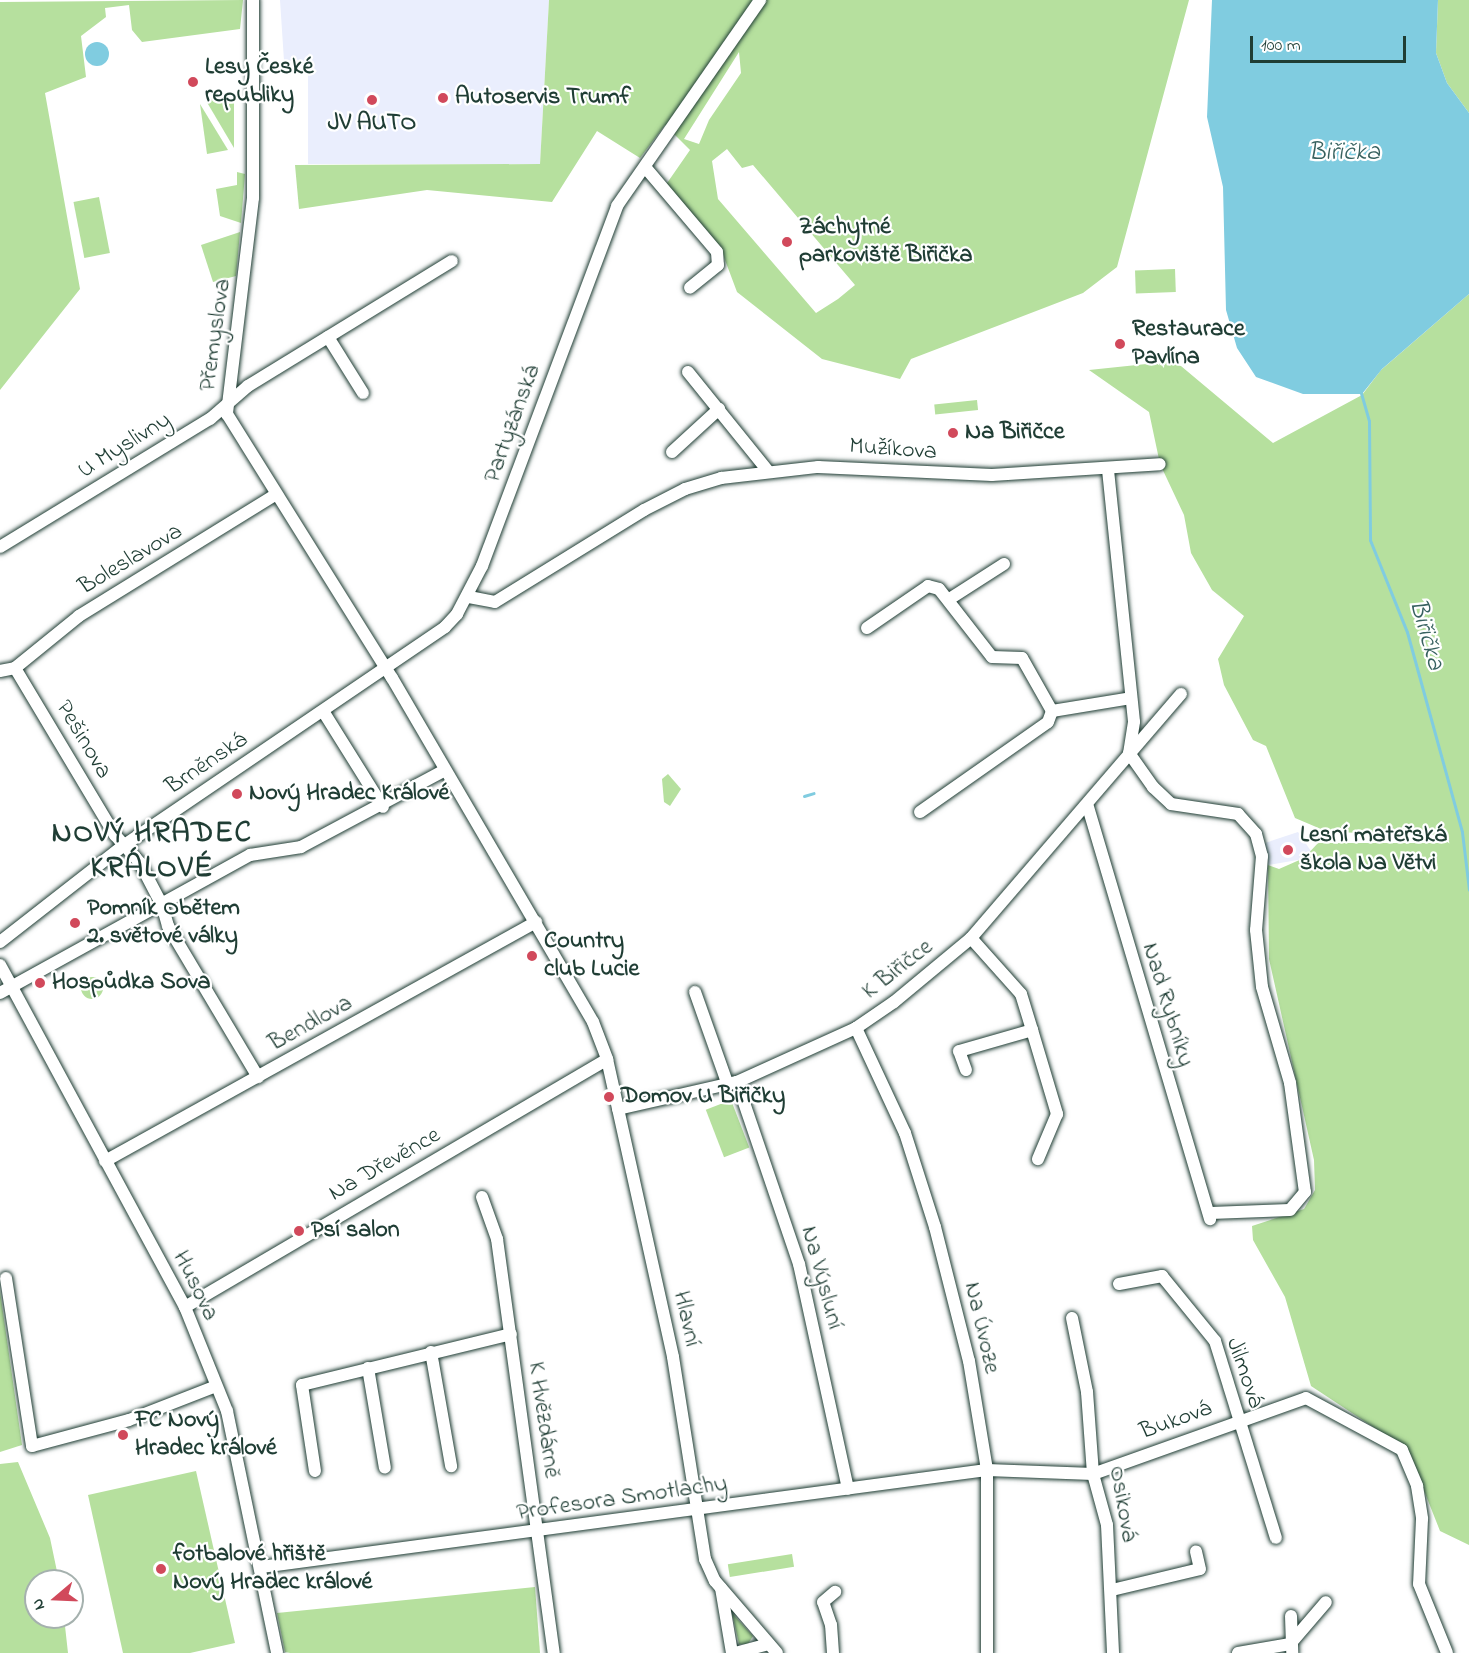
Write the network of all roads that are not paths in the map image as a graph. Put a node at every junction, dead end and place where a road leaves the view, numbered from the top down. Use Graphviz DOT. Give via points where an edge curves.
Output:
graph roads {
  1 [pos="253,0"];
  2 [pos="760,0"];
  3 [pos="645,167"];
  4 [pos="452,261"];
  5 [pos="690,288"];
  6 [pos="328,337"];
  7 [pos="688,372"];
  8 [pos="363,393"];
  9 [pos="228,400"];
  10 [pos="720,409"];
  11 [pos="672,452"];
  12 [pos="1160,464"];
  13 [pos="1108,470"];
  14 [pos="768,471"];
  15 [pos="275,495"];
  16 [pos="0,547"];
  17 [pos="1004,564"];
  18 [pos="469,597"];
  19 [pos="951,598"];
  20 [pos="867,628"];
  21 [pos="15,668"];
  22 [pos="384,668"];
  23 [pos="0,671"];
  24 [pos="1180,694"];
  25 [pos="1131,698"];
  26 [pos="324,711"];
  27 [pos="1052,711"];
  28 [pos="1129,753"];
  29 [pos="445,770"];
  30 [pos="383,807"];
  31 [pos="1088,807"];
  32 [pos="920,812"];
  33 [pos="123,846"];
  34 [pos="162,905"];
  35 [pos="536,922"];
  36 [pos="971,938"];
  37 [pos="0,942"];
  38 [pos="0,965"];
  39 [pos="13,986"];
  40 [pos="0,993"];
  41 [pos="695,993"];
  42 [pos="856,1028"];
  43 [pos="1032,1030"];
  44 [pos="607,1059"];
  45 [pos="966,1070"];
  46 [pos="258,1077"];
  47 [pos="732,1084"];
  48 [pos="618,1109"];
  49 [pos="1038,1159"];
  50 [pos="105,1161"];
  51 [pos="482,1197"];
  52 [pos="6,1278"];
  53 [pos="1119,1284"];
  54 [pos="185,1307"];
  55 [pos="1072,1318"];
  56 [pos="511,1334"];
  57 [pos="431,1352"];
  58 [pos="368,1368"];
  59 [pos="216,1386"];
  60 [pos="1238,1421"];
  61 [pos="451,1466"];
  62 [pos="385,1468"];
  63 [pos="987,1470"];
  64 [pos="315,1471"];
  65 [pos="1093,1474"];
  66 [pos="848,1489"];
  67 [pos="697,1510"];
  68 [pos="537,1531"];
  69 [pos="1276,1538"];
  70 [pos="1196,1551"];
  71 [pos="261,1567"];
  72 [pos="721,1587"];
  73 [pos="1112,1590"];
  74 [pos="835,1592"];
  75 [pos="1326,1602"];
  76 [pos="1291,1616"];
  77 [pos="1291,1648"];
  78 [pos="773,1649"];
  79 [pos="277,1653"];
  80 [pos="555,1653"];
  81 [pos="733,1653"];
  82 [pos="833,1653"];
  83 [pos="987,1653"];
  84 [pos="1113,1653"];
  85 [pos="1238,1653"];
  86 [pos="1447,1653"];
  1 -- 9 [label="street, Přemyslova" via="253,198"];
  2 -- 3 [label="street, Partyzánská"];
  3 -- 5 [label="street" via="717,252 718,265"];
  3 -- 18 [label="street, Partyzánská" via="617,206"];
  4 -- 6 [label="street, U Myslivny"];
  6 -- 8 [label="street"];
  6 -- 9 [label="street, U Myslivny"];
  7 -- 10 [label="street"];
  9 -- 15 [label="street, Přemyslova" via="231,422"];
  9 -- 16 [label="street, U Myslivny" via="210,419"];
  10 -- 11 [label="street"];
  10 -- 14 [label="street"];
  12 -- 13 [label="street, Mužíkova"];
  13 -- 14 [label="street, Mužíkova" via="992,475 842,467"];
  13 -- 25 [label="street"];
  14 -- 18 [label="street, Mužíkova" via="685,489 495,602"];
  15 -- 21 [label="street, Boleslavova" via="79,616"];
  15 -- 22 [label="street, Přemyslova"];
  17 -- 19 [label="street"];
  18 -- 22 [label="street, Partyzánská" via="445,627"];
  19 -- 20 [label="street" via="928,586"];
  19 -- 27 [label="street" via="992,657 1022,658"];
  21 -- 23 [label="street"];
  21 -- 33 [label="street, Pešinova"];
  22 -- 26 [label="street, Brněnská"];
  22 -- 29 [label="street, Přemyslova"];
  24 -- 28 [label="street, K Biřičce"];
  25 -- 27 [label="street"];
  25 -- 28 [label="street"];
  26 -- 30 [label="street"];
  26 -- 33 [label="street, Brněnská"];
  27 -- 32 [label="street" via="1048,722"];
  28 -- 31 [label="street, K Biřičce"];
  28 -- 31 [label="street, Nad Rybníky" via="1153,788 1171,804 1226,810 1249,824 1260,842 1256,930 1262,987 1290,1083 1305,1192 1290,1210 1210,1217"];
  29 -- 30 [label="street"];
  29 -- 35 [label="street, Přemyslova"];
  30 -- 34 [label="street" via="301,847 265,850"];
  31 -- 36 [label="street, K Biřičce"];
  33 -- 34 [label="street, Pešinova" via="140,863"];
  33 -- 37 [label="street, Brněnská"];
  34 -- 39 [label="street"];
  34 -- 46 [label="street, Pešinova" via="168,926"];
  35 -- 44 [label="street, Hlavní" via="593,1022"];
  35 -- 46 [label="street, Bendlova"];
  36 -- 42 [label="street, K Biřičce"];
  36 -- 43 [label="street" via="1021,994"];
  38 -- 39 [label="street, Husova"];
  39 -- 40 [label="street"];
  39 -- 50 [label="street, Husova"];
  41 -- 47 [label="street, Na Výsluní"];
  42 -- 47 [label="street, K Biřičce"];
  42 -- 63 [label="street, Na Úvoze" via="905,1133 935,1227 969,1361"];
  43 -- 45 [label="street" via="959,1051"];
  43 -- 49 [label="street" via="1057,1114"];
  44 -- 48 [label="street, Hlavní"];
  44 -- 54 [label="street, Na Dřevěnce"];
  46 -- 50 [label="street, Bendlova"];
  47 -- 48 [label="street, K Biřičce"];
  47 -- 66 [label="street, Na Výsluní" via="799,1264"];
  48 -- 67 [label="street, Hlavní" via="673,1357"];
  50 -- 54 [label="street, Husova"];
  51 -- 56 [label="street, K Hvězdárně" via="496,1239"];
  52 -- 59 [label="street" via="32,1446 129,1420"];
  53 -- 60 [label="street, Jilmová" via="1162,1276 1215,1341"];
  54 -- 59 [label="street, Husova"];
  55 -- 65 [label="street, Osiková" via="1087,1392"];
  56 -- 57 [label="street, K Hvězdárně"];
  56 -- 68 [label="street, K Hvězdárně"];
  57 -- 58 [label="street, K Hvězdárně"];
  57 -- 61 [label="street"];
  58 -- 62 [label="street"];
  58 -- 64 [label="street, K Hvězdárně" via="302,1385"];
  59 -- 71 [label="street, Husova" via="235,1443"];
  60 -- 65 [label="street, Buková"];
  60 -- 69 [label="street, Jilmová"];
  60 -- 86 [label="street, Buková" via="1306,1398 1402,1450 1417,1486 1422,1519 1419,1584"];
  63 -- 65 [label="street, Buková"];
  63 -- 66 [label="street, Profesora Smotlachy"];
  63 -- 83 [label="street, Na Úvoze"];
  65 -- 73 [label="street, Osiková" via="1107,1525"];
  66 -- 67 [label="street, Profesora Smotlachy"];
  67 -- 68 [label="street, Profesora Smotlachy"];
  67 -- 72 [label="street, Hlavní" via="705,1559"];
  68 -- 71 [label="street, Profesora Smotlachy"];
  68 -- 80 [label="street, K Hvězdárně"];
  70 -- 73 [label="street" via="1200,1569"];
  71 -- 79 [label="street, Husova"];
  72 -- 78 [label="street, Hlavní"];
  72 -- 81 [label="street, Hlavní"];
  73 -- 84 [label="street, Osiková"];
  74 -- 82 [label="street" via="823,1602 831,1624"];
  75 -- 77 [label="street"];
  76 -- 77 [label="street"];
  77 -- 85 [label="street"];
  78 -- 81 [label="street, Hlavní"];
}
